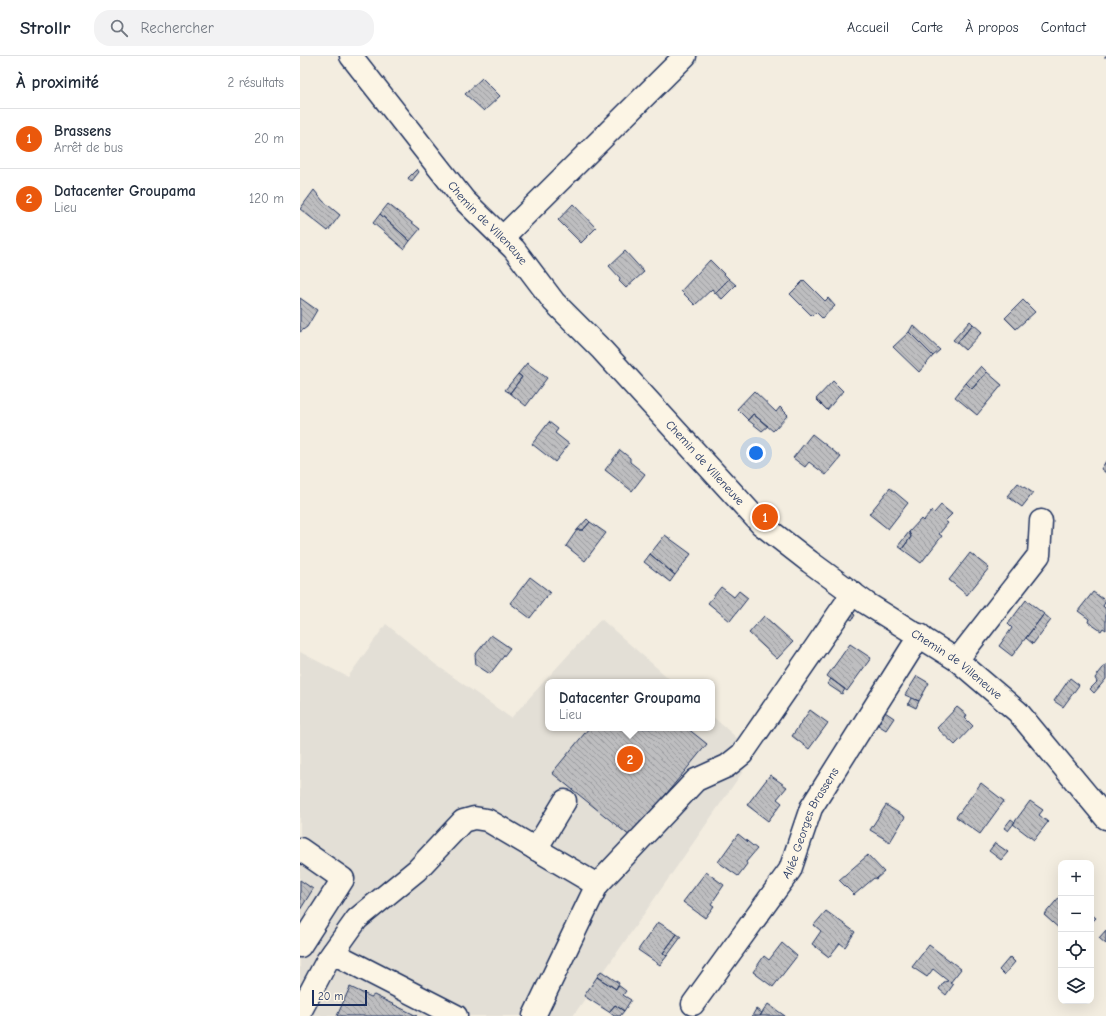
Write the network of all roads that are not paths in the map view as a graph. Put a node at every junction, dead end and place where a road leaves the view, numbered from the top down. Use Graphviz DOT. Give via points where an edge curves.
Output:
graph roads {
  1 [pos="351,56"];
  2 [pos="685,56"];
  3 [pos="502,238"];
  4 [pos="1041,521"];
  5 [pos="853,593"];
  6 [pos="920,635"];
  7 [pos="957,660"];
  8 [pos="565,801"];
  9 [pos="1106,818"];
  10 [pos="300,849"];
  11 [pos="536,849"];
  12 [pos="597,886"];
  13 [pos="300,946"];
  14 [pos="333,953"];
  15 [pos="693,1004"];
  16 [pos="300,1012"];
  17 [pos="456,1016"];
  18 [pos="534,1016"];
  1 -- 3 [label="street, Chemin de Villeneuve" via="464,200"];
  2 -- 3 [label="street"];
  3 -- 5 [label="street, Chemin de Villeneuve" via="514,249 554,302 602,350 761,524"];
  4 -- 7 [label="street" via="1039,555"];
  5 -- 6 [label="street, Chemin de Villeneuve"];
  5 -- 12 [label="street" via="742,754 727,766 696,780"];
  6 -- 7 [label="street, Chemin de Villeneuve"];
  6 -- 15 [label="street, Allée Georges Brassens" via="811,808 790,870"];
  7 -- 9 [label="street, Chemin de Villeneuve" via="1018,712"];
  8 -- 11 [label="street"];
  10 -- 13 [label="street" via="343,879"];
  11 -- 12 [label="street"];
  11 -- 14 [label="street" via="487,820 474,818 463,821 417,870 356,919"];
  12 -- 18 [label="street"];
  14 -- 16 [label="street"];
  14 -- 17 [label="street"];
}
